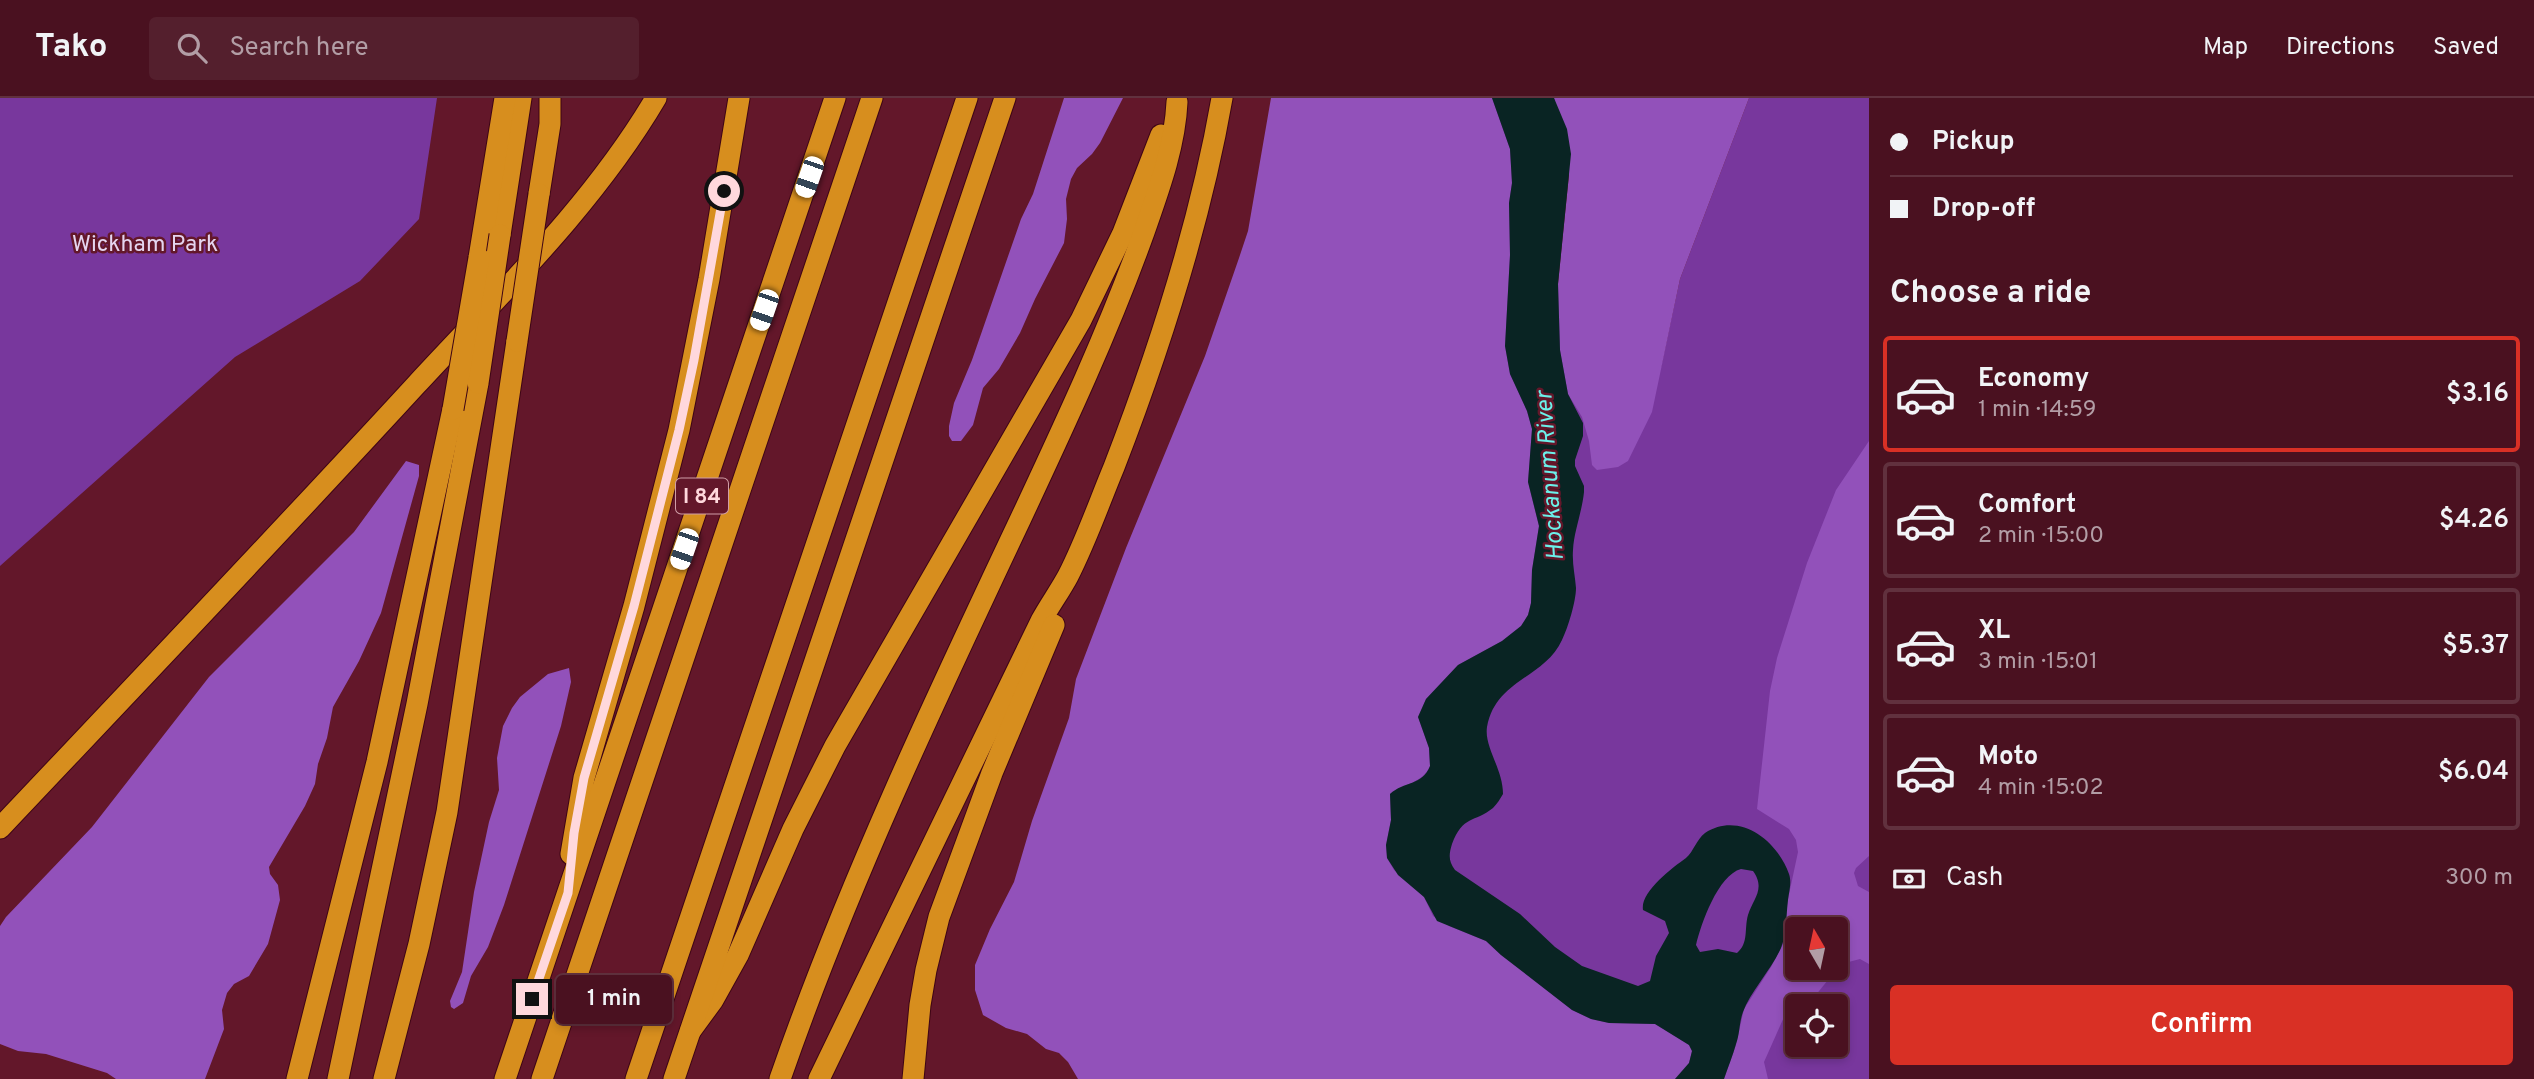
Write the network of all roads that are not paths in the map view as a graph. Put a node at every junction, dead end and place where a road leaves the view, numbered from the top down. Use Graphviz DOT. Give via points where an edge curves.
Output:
graph roads {
  1 [pos="505,98"];
  2 [pos="521,98"];
  3 [pos="551,98"];
  4 [pos="560,98"];
  5 [pos="656,98"];
  6 [pos="739,98"];
  7 [pos="835,98"];
  8 [pos="873,98"];
  9 [pos="967,98"];
  10 [pos="1005,98"];
  11 [pos="1222,98"];
  12 [pos="1178,100"];
  13 [pos="550,124"];
  14 [pos="1068,576"];
  15 [pos="0,828"];
  16 [pos="568,893"];
  17 [pos="691,1030"];
  18 [pos="298,1079"];
  19 [pos="338,1079"];
  20 [pos="384,1079"];
  21 [pos="505,1079"];
  22 [pos="542,1079"];
  23 [pos="636,1079"];
  24 [pos="674,1079"];
  25 [pos="780,1079"];
  26 [pos="819,1079"];
  27 [pos="913,1079"];
  1 -- 18 [label="highway, bridge" via="453,409 380,750"];
  2 -- 19 [label="highway, bridge" via="478,383"];
  3 -- 13 [label="highway"];
  4 -- 13 [label="highway"];
  5 -- 15 [label="highway" via="598,181 528,264"];
  6 -- 16 [label="highway" via="679,430 584,778"];
  7 -- 16 [label="highway, I 84"];
  8 -- 22 [label="highway"];
  9 -- 23 [label="highway"];
  10 -- 17 [label="highway"];
  11 -- 14 [label="highway" via="1167,317 1121,448"];
  12 -- 17 [label="highway" via="1082,320 835,746 738,955"];
  12 -- 25 [label="highway" via="1165,166 1106,333 882,818"];
  13 -- 20 [label="highway, bridge" via="447,812"];
  14 -- 26 [label="highway" via="1041,621"];
  14 -- 27 [label="highway" via="1055,622 939,917 922,993"];
  16 -- 21 [label="highway, I 84"];
  17 -- 24 [label="highway"];
}
